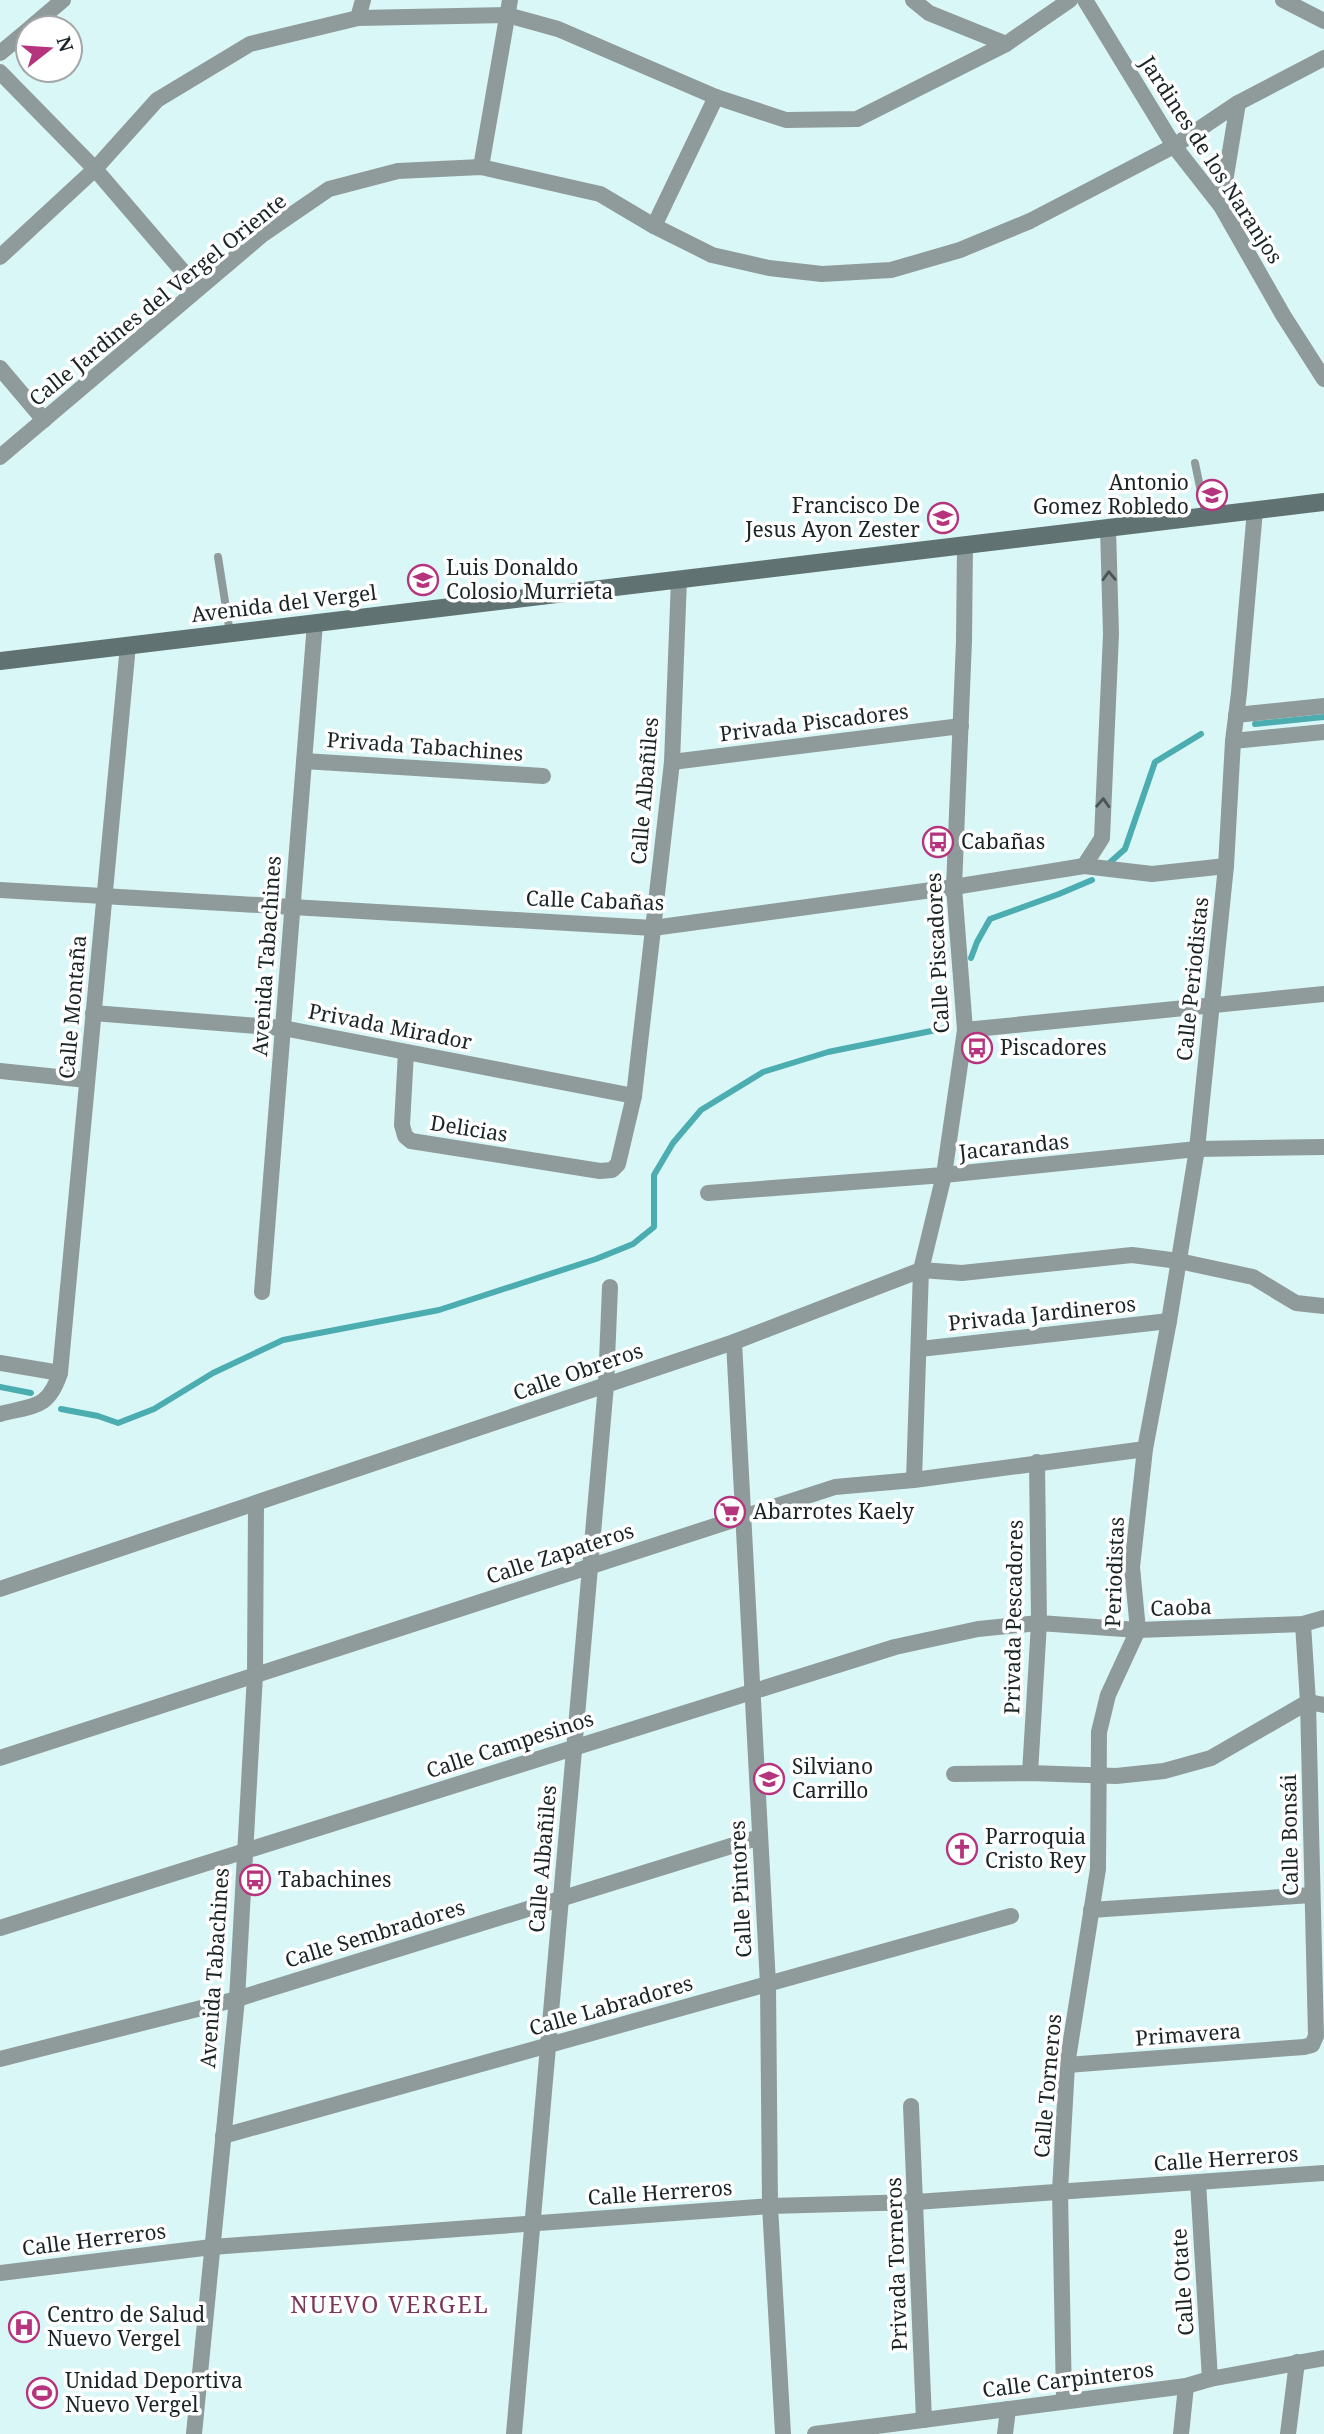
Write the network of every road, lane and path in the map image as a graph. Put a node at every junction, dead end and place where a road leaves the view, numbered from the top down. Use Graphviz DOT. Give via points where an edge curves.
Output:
graph roads {
  1 [pos="64,0"];
  2 [pos="363,0"];
  3 [pos="913,0"];
  4 [pos="1070,0"];
  5 [pos="1085,0"];
  6 [pos="1283,0"];
  7 [pos="509,8"];
  8 [pos="47,14"];
  9 [pos="358,18"];
  10 [pos="1324,21"];
  11 [pos="14,41"];
  12 [pos="1006,44"];
  13 [pos="0,53"];
  14 [pos="1324,58"];
  15 [pos="0,72"];
  16 [pos="716,97"];
  17 [pos="1238,103"];
  18 [pos="1174,146"];
  19 [pos="481,167"];
  20 [pos="95,169"];
  21 [pos="1220,206"];
  22 [pos="654,226"];
  23 [pos="0,257"];
  24 [pos="198,289"];
  25 [pos="0,368"];
  26 [pos="1324,379"];
  27 [pos="44,420"];
  28 [pos="0,457"];
  29 [pos="1195,463"];
  30 [pos="1324,502"];
  31 [pos="1255,510"];
  32 [pos="1206,516"];
  33 [pos="1108,528"];
  34 [pos="965,545"];
  35 [pos="218,557"];
  36 [pos="679,579"];
  37 [pos="315,623"];
  38 [pos="230,633"];
  39 [pos="128,645"];
  40 [pos="0,661"];
  41 [pos="1324,706"];
  42 [pos="1236,715"];
  43 [pos="961,726"];
  44 [pos="1324,732"];
  45 [pos="1233,741"];
  46 [pos="304,761"];
  47 [pos="672,762"];
  48 [pos="544,776"];
  49 [pos="1083,866"];
  50 [pos="1226,866"];
  51 [pos="954,887"];
  52 [pos="0,890"];
  53 [pos="104,897"];
  54 [pos="292,907"];
  55 [pos="653,928"];
  56 [pos="1324,994"];
  57 [pos="1211,1006"];
  58 [pos="93,1013"];
  59 [pos="283,1028"];
  60 [pos="965,1030"];
  61 [pos="406,1052"];
  62 [pos="0,1071"];
  63 [pos="87,1080"];
  64 [pos="634,1096"];
  65 [pos="1324,1147"];
  66 [pos="1197,1149"];
  67 [pos="612,1170"];
  68 [pos="944,1175"];
  69 [pos="708,1193"];
  70 [pos="1179,1261"];
  71 [pos="921,1270"];
  72 [pos="610,1287"];
  73 [pos="262,1293"];
  74 [pos="1324,1306"];
  75 [pos="1169,1321"];
  76 [pos="734,1342"];
  77 [pos="920,1349"];
  78 [pos="0,1363"];
  79 [pos="60,1373"];
  80 [pos="607,1385"];
  81 [pos="0,1414"];
  82 [pos="1145,1449"];
  83 [pos="1037,1462"];
  84 [pos="914,1480"];
  85 [pos="256,1503"];
  86 [pos="743,1517"];
  87 [pos="590,1566"];
  88 [pos="0,1589"];
  89 [pos="1324,1618"];
  90 [pos="1039,1623"];
  91 [pos="1303,1624"];
  92 [pos="1138,1630"];
  93 [pos="254,1675"];
  94 [pos="752,1690"];
  95 [pos="1316,1703"];
  96 [pos="574,1747"];
  97 [pos="0,1758"];
  98 [pos="1030,1773"];
  99 [pos="954,1774"];
  100 [pos="1100,1775"];
  101 [pos="760,1838"];
  102 [pos="245,1851"];
  103 [pos="1312,1895"];
  104 [pos="561,1899"];
  105 [pos="1091,1910"];
  106 [pos="1011,1916"];
  107 [pos="0,1928"];
  108 [pos="768,1984"];
  109 [pos="236,1999"];
  110 [pos="548,2045"];
  111 [pos="1312,2045"];
  112 [pos="0,2059"];
  113 [pos="1067,2065"];
  114 [pos="911,2106"];
  115 [pos="223,2136"];
  116 [pos="1324,2173"];
  117 [pos="1198,2182"];
  118 [pos="1060,2191"];
  119 [pos="916,2202"];
  120 [pos="770,2206"];
  121 [pos="532,2224"];
  122 [pos="212,2247"];
  123 [pos="0,2273"];
  124 [pos="1324,2358"];
  125 [pos="1297,2362"];
  126 [pos="1210,2379"];
  127 [pos="1186,2386"];
  128 [pos="1064,2401"];
  129 [pos="1008,2409"];
  130 [pos="924,2420"];
  131 [pos="194,2434"];
  132 [pos="513,2434"];
  133 [pos="783,2434"];
  134 [pos="815,2434"];
  135 [pos="1005,2434"];
  136 [pos="1181,2434"];
  137 [pos="1288,2434"];
  1 -- 8 [label="street"];
  2 -- 9 [label="street"];
  3 -- 12 [label="street" via="929,13"];
  4 -- 12 [label="street"];
  5 -- 18 [label="street, Jardines de los Naranjos"];
  6 -- 10 [label="street"];
  7 -- 9 [label="street"];
  7 -- 16 [label="street"];
  7 -- 19 [label="street"];
  9 -- 20 [label="street" via="250,44 157,100"];
  11 -- 13 [label="street"];
  12 -- 16 [label="street" via="858,119 786,120"];
  14 -- 17 [label="street, Calle Jardines del Vergel Oriente"];
  15 -- 20 [label="street"];
  16 -- 22 [label="street"];
  17 -- 18 [label="street, Calle Jardines del Vergel Oriente"];
  17 -- 21 [label="street"];
  18 -- 21 [label="street, Jardines de los Naranjos"];
  18 -- 22 [label="street, Calle Jardines del Vergel Oriente" via="1030,221 960,250 891,270 822,274 769,268 712,256"];
  19 -- 22 [label="street, Calle Jardines del Vergel Oriente" via="600,194"];
  19 -- 24 [label="street, Calle Jardines del Vergel Oriente" via="398,171 329,189 262,235"];
  20 -- 23 [label="street"];
  20 -- 24 [label="street"];
  21 -- 26 [label="street, Jardines de los Naranjos"];
  24 -- 27 [label="street, Calle Jardines del Vergel Oriente"];
  25 -- 27 [label="street"];
  27 -- 28 [label="street, Calle Jardines del Vergel Oriente"];
  29 -- 32 [label="lane"];
  30 -- 31 [label="street, Avenida del Vergel"];
  31 -- 32 [label="street, Avenida del Vergel"];
  31 -- 42 [label="street, Calle Periodistas"];
  32 -- 33 [label="street, Avenida del Vergel"];
  33 -- 34 [label="street, Avenida del Vergel"];
  49 -- 33 [label="street, one-way" via="1102,838 1111,634"];
  34 -- 36 [label="street, Avenida del Vergel"];
  34 -- 43 [label="street, Calle Piscadores"];
  35 -- 38 [label="lane"];
  36 -- 37 [label="street, Avenida del Vergel"];
  36 -- 47 [label="street, Calle Albañiles"];
  37 -- 38 [label="street, Avenida del Vergel"];
  37 -- 46 [label="street, Avenida Tabachines"];
  38 -- 39 [label="street, Avenida del Vergel"];
  39 -- 40 [label="street, Avenida del Vergel"];
  39 -- 53 [label="street, Calle Montaña"];
  41 -- 42 [label="street"];
  42 -- 45 [label="street, Calle Periodistas"];
  43 -- 47 [label="street, Privada Piscadores"];
  43 -- 51 [label="street, Calle Piscadores"];
  44 -- 45 [label="street"];
  45 -- 50 [label="street, Calle Periodistas"];
  46 -- 48 [label="street, Privada Tabachines"];
  46 -- 54 [label="street, Avenida Tabachines"];
  47 -- 55 [label="street, Calle Albañiles"];
  49 -- 50 [label="street, Calle Cabañas" via="1152,874"];
  49 -- 51 [label="street, Calle Cabañas"];
  50 -- 57 [label="street, Calle Periodistas"];
  51 -- 55 [label="street, Calle Cabañas"];
  51 -- 60 [label="street, Calle Piscadores"];
  52 -- 53 [label="street, Calle Cabañas"];
  53 -- 54 [label="street, Calle Cabañas"];
  53 -- 58 [label="street, Calle Montaña"];
  54 -- 55 [label="street, Calle Cabañas"];
  54 -- 59 [label="street, Avenida Tabachines"];
  55 -- 64 [label="street, Calle Albañiles"];
  56 -- 57 [label="street"];
  57 -- 60 [label="street"];
  57 -- 66 [label="street, Calle Periodistas"];
  58 -- 59 [label="street, Privada Mirador"];
  58 -- 63 [label="street, Calle Montaña"];
  59 -- 61 [label="street, Privada Mirador"];
  59 -- 73 [label="street, Avenida Tabachines"];
  60 -- 68 [label="street, Calle Piscadores"];
  61 -- 64 [label="street, Privada Mirador"];
  61 -- 67 [label="street, Delicias" via="402,1125 411,1141"];
  62 -- 63 [label="street"];
  63 -- 79 [label="street, Calle Montaña"];
  64 -- 67 [label="street, Calle Albañiles" via="618,1164"];
  65 -- 66 [label="street, Jacarandas"];
  66 -- 68 [label="street, Jacarandas"];
  66 -- 70 [label="street, Calle Periodistas"];
  68 -- 69 [label="street, Jacarandas"];
  68 -- 71 [label="street, Calle Piscadores"];
  70 -- 71 [label="street, Calle Obreros" via="1132,1255 962,1273"];
  70 -- 74 [label="street, Calle Obreros" via="1252,1277 1296,1303"];
  70 -- 75 [label="street, Calle Periodistas"];
  71 -- 76 [label="street, Calle Obreros"];
  71 -- 77 [label="street, Calle Piscadores"];
  72 -- 80 [label="street, Calle Albañiles"];
  75 -- 77 [label="street, Privada Jardineros"];
  75 -- 82 [label="street, Calle Periodistas"];
  76 -- 80 [label="street, Calle Obreros"];
  76 -- 86 [label="street, Calle Pintores"];
  77 -- 84 [label="street, Calle Piscadores"];
  78 -- 79 [label="street"];
  79 -- 81 [label="street" via="54,1392 38,1406"];
  80 -- 85 [label="street, Calle Obreros"];
  80 -- 87 [label="street, Calle Albañiles"];
  82 -- 83 [label="street, Calle Zapateros"];
  82 -- 92 [label="street, Periodistas" via="1132,1567"];
  83 -- 84 [label="street, Calle Zapateros"];
  83 -- 90 [label="street, Privada Pescadores"];
  84 -- 86 [label="street, Calle Zapateros" via="835,1487"];
  85 -- 88 [label="street, Calle Obreros"];
  85 -- 93 [label="street, Avenida Tabachines"];
  86 -- 87 [label="street, Calle Zapateros"];
  86 -- 94 [label="street, Calle Pintores"];
  87 -- 93 [label="street, Calle Zapateros"];
  87 -- 96 [label="street, Calle Albañiles"];
  89 -- 91 [label="street, Caoba"];
  90 -- 92 [label="street, Caoba"];
  90 -- 94 [label="street, Calle Campesinos" via="978,1629 895,1647"];
  90 -- 98 [label="street, Privada Pescadores"];
  91 -- 92 [label="street, Caoba"];
  91 -- 95 [label="street, Calle Bonsái"];
  92 -- 100 [label="street, Periodistas" via="1108,1696 1099,1732"];
  93 -- 97 [label="street, Calle Zapateros"];
  93 -- 102 [label="street, Avenida Tabachines"];
  94 -- 96 [label="street, Calle Campesinos"];
  94 -- 101 [label="street, Calle Pintores"];
  95 -- 100 [label="street" via="1211,1758 1164,1771"];
  95 -- 103 [label="street, Calle Bonsái"];
  96 -- 102 [label="street, Calle Campesinos"];
  96 -- 104 [label="street, Calle Albañiles"];
  98 -- 99 [label="street"];
  98 -- 100 [label="street"];
  100 -- 105 [label="street, Calle Torneros" via="1098,1869"];
  101 -- 104 [label="street, Calle Sembradores"];
  101 -- 108 [label="street, Calle Pintores"];
  102 -- 107 [label="street, Calle Campesinos"];
  102 -- 109 [label="street, Avenida Tabachines"];
  103 -- 105 [label="street"];
  103 -- 111 [label="street, Calle Bonsái"];
  104 -- 109 [label="street, Calle Sembradores"];
  104 -- 110 [label="street, Calle Albañiles"];
  105 -- 113 [label="street, Calle Torneros"];
  106 -- 108 [label="street, Calle Labradores"];
  108 -- 110 [label="street, Calle Labradores"];
  108 -- 120 [label="street, Calle Pintores"];
  109 -- 112 [label="street, Calle Sembradores"];
  109 -- 115 [label="street, Avenida Tabachines"];
  110 -- 115 [label="street, Calle Labradores"];
  110 -- 121 [label="street, Calle Albañiles"];
  111 -- 113 [label="street, Primavera"];
  113 -- 118 [label="street, Calle Torneros"];
  114 -- 119 [label="street, Privada Torneros"];
  115 -- 122 [label="street, Avenida Tabachines"];
  116 -- 117 [label="street, Calle Herreros"];
  117 -- 118 [label="street, Calle Herreros"];
  117 -- 126 [label="street, Calle Otate"];
  118 -- 119 [label="street, Calle Herreros"];
  118 -- 128 [label="street, Calle Torneros"];
  119 -- 120 [label="street, Calle Herreros"];
  119 -- 130 [label="street, Privada Torneros"];
  120 -- 121 [label="street, Calle Herreros"];
  120 -- 133 [label="street, Calle Pintores"];
  121 -- 122 [label="street, Calle Herreros"];
  121 -- 132 [label="street, Calle Albañiles"];
  122 -- 123 [label="street, Calle Herreros"];
  122 -- 131 [label="street, Avenida Tabachines"];
  124 -- 125 [label="street, Calle Carpinteros"];
  125 -- 126 [label="street, Calle Carpinteros"];
  125 -- 137 [label="street"];
  126 -- 127 [label="street, Calle Carpinteros"];
  127 -- 128 [label="street, Calle Carpinteros"];
  127 -- 136 [label="street"];
  128 -- 129 [label="street, Calle Carpinteros"];
  129 -- 130 [label="street, Calle Carpinteros"];
  129 -- 135 [label="street"];
  130 -- 134 [label="street, Calle Carpinteros"];
}
